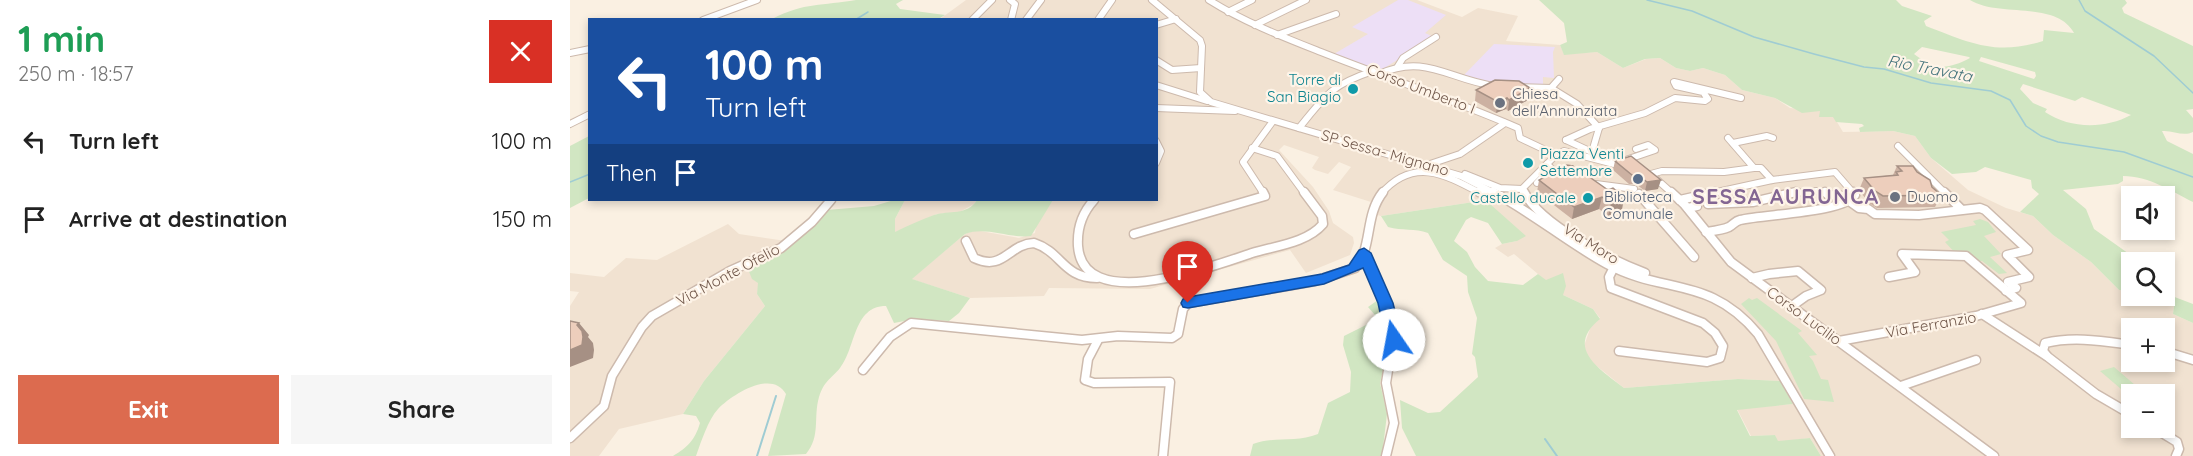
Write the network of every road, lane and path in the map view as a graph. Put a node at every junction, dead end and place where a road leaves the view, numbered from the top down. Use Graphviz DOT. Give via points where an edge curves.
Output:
graph roads {
  1 [pos="757,0"];
  2 [pos="992,0"];
  3 [pos="1010,0"];
  4 [pos="1041,0"];
  5 [pos="1112,0"];
  6 [pos="1152,0"];
  7 [pos="1209,0"];
  8 [pos="1252,0"];
  9 [pos="1306,0"];
  10 [pos="724,12"];
  11 [pos="1228,12"];
  12 [pos="1336,14"];
  13 [pos="708,18"];
  14 [pos="712,18"];
  15 [pos="974,18"];
  16 [pos="1011,18"];
  17 [pos="1028,18"];
  18 [pos="1099,18"];
  19 [pos="1176,19"];
  20 [pos="1158,24"];
  21 [pos="1255,25"];
  22 [pos="1277,35"];
  23 [pos="1436,37"];
  24 [pos="588,49"];
  25 [pos="570,53"];
  26 [pos="1158,61"];
  27 [pos="1398,66"];
  28 [pos="1201,68"];
  29 [pos="1377,73"];
  30 [pos="1559,80"];
  31 [pos="1158,86"];
  32 [pos="1551,88"];
  33 [pos="1741,98"];
  34 [pos="1211,102"];
  35 [pos="1158,108"];
  36 [pos="1236,111"];
  37 [pos="588,115"];
  38 [pos="1273,121"];
  39 [pos="1505,123"];
  40 [pos="570,124"];
  41 [pos="1299,128"];
  42 [pos="1599,128"];
  43 [pos="1773,138"];
  44 [pos="1898,146"];
  45 [pos="1252,148"];
  46 [pos="1636,149"];
  47 [pos="1592,152"];
  48 [pos="1556,154"];
  49 [pos="1422,164"];
  50 [pos="1547,164"];
  51 [pos="1618,164"];
  52 [pos="1640,167"];
  53 [pos="1754,168"];
  54 [pos="1455,173"];
  55 [pos="1560,173"];
  56 [pos="1772,180"];
  57 [pos="1590,182"];
  58 [pos="1522,189"];
  59 [pos="1501,196"];
  60 [pos="1680,200"];
  61 [pos="830,201"];
  62 [pos="1093,201"];
  63 [pos="1850,201"];
  64 [pos="1708,204"];
  65 [pos="1961,209"];
  66 [pos="1706,232"];
  67 [pos="1134,234"];
  68 [pos="966,241"];
  69 [pos="1364,253"];
  70 [pos="1694,257"];
  71 [pos="1614,267"];
  72 [pos="1889,277"];
  73 [pos="1096,278"];
  74 [pos="1752,278"];
  75 [pos="1670,283"];
  76 [pos="2006,291"];
  77 [pos="1792,306"];
  78 [pos="1982,314"];
  79 [pos="1098,340"];
  80 [pos="1839,341"];
  81 [pos="2121,343"];
  82 [pos="1620,351"];
  83 [pos="2175,354"];
  84 [pos="2048,357"];
  85 [pos="1976,360"];
  86 [pos="2193,360"];
  87 [pos="863,370"];
  88 [pos="1901,386"];
  89 [pos="2121,409"];
  90 [pos="570,438"];
  91 [pos="2170,438"];
  92 [pos="1163,456"];
  93 [pos="1386,456"];
  94 [pos="1830,456"];
  95 [pos="1993,456"];
  96 [pos="2176,456"];
  1 -- 10 [label="street"];
  2 -- 15 [label="street"];
  3 -- 16 [label="street" via="1015,3"];
  4 -- 17 [label="street"];
  5 -- 18 [label="street"];
  6 -- 19 [label="street"];
  7 -- 11 [label="street, Corso Umberto I"];
  8 -- 11 [label="street"];
  9 -- 21 [label="street"];
  10 -- 13 [label="street"];
  10 -- 14 [label="street"];
  11 -- 21 [label="street, Corso Umberto I"];
  12 -- 22 [label="street"];
  19 -- 20 [label="street"];
  19 -- 28 [label="street" via="1201,43"];
  21 -- 22 [label="street, Corso Umberto I"];
  22 -- 29 [label="street, Corso Umberto I"];
  23 -- 27 [label="street" via="1403,58"];
  24 -- 25 [label="street"];
  26 -- 28 [label="street" via="1172,70"];
  27 -- 29 [label="street"];
  27 -- 32 [label="street" via="1416,63 1484,85"];
  28 -- 34 [label="street" via="1200,92"];
  29 -- 39 [label="street, Corso Umberto I"];
  29 -- 41 [label="street" via="1343,81 1327,93"];
  30 -- 32 [label="street"];
  31 -- 34 [label="street, SP Sessa- Mignano"];
  32 -- 42 [label="street" via="1577,104"];
  33 -- 42 [label="street" via="1674,82 1676,86 1703,92 1707,100 1675,98"];
  34 -- 36 [label="street, SP Sessa- Mignano"];
  35 -- 36 [label="street"];
  36 -- 38 [label="street, SP Sessa- Mignano"];
  37 -- 40 [label="street"];
  38 -- 41 [label="street, SP Sessa- Mignano"];
  38 -- 45 [label="street"];
  39 -- 48 [label="street, Corso Umberto I" via="1518,128 1520,138"];
  39 -- 49 [label="street" via="1465,151 1440,162"];
  41 -- 49 [label="street, SP Sessa- Mignano"];
  42 -- 47 [label="street"];
  42 -- 47 [label="street" via="1566,140"];
  43 -- 53 [label="street" via="1731,140"];
  44 -- 65 [label="street"];
  45 -- 67 [label="street" via="1243,162 1265,196"];
  45 -- 73 [label="street" via="1277,156 1322,216 1323,224 1317,231 1168,278 1124,283"];
  46 -- 52 [label="street" via="1648,145 1655,150"];
  47 -- 51 [label="street"];
  48 -- 50 [label="street"];
  48 -- 51 [label="street, Corso Umberto I" via="1564,151"];
  49 -- 54 [label="street, SP Sessa- Mignano"];
  50 -- 55 [label="street" via="1551,168 1537,183"];
  50 -- 58 [label="street"];
  51 -- 52 [label="street"];
  52 -- 53 [label="street" via="1724,172"];
  52 -- 60 [label="street, Corso Lucilio"];
  53 -- 56 [label="street" via="1761,168"];
  54 -- 58 [label="street" via="1477,176 1508,191"];
  54 -- 59 [label="street, SP Sessa- Mignano"];
  56 -- 60 [label="street"];
  56 -- 63 [label="street" via="1835,172 1855,195"];
  57 -- 70 [label="street" via="1608,188 1624,187 1640,194"];
  58 -- 75 [label="street, Via Moro" via="1534,206 1600,253"];
  59 -- 69 [label="street" via="1492,199 1437,173 1411,172 1378,196"];
  59 -- 71 [label="street, SP Sessa- Mignano"];
  60 -- 66 [label="street, Corso Lucilio" via="1692,207"];
  61 -- 90 [label="street, Via Monte Ofelio" via="781,248 730,271 652,316 612,376 604,406"];
  62 -- 73 [label="street" via="1082,215 1078,246 1083,263"];
  63 -- 64 [label="street" via="1816,191 1787,193 1753,202"];
  63 -- 65 [label="street" via="1875,214 1918,215"];
  63 -- 66 [label="street" via="1832,208 1736,221 1730,227"];
  65 -- 76 [label="street" via="1985,210 2028,250 2007,255 2029,277 2008,282 2016,288"];
  66 -- 74 [label="street, Corso Lucilio" via="1731,262"];
  68 -- 73 [label="street" via="974,258 984,262 1002,260 1023,245 1034,243 1047,249 1073,274"];
  69 -- 79 [label="street" via="1354,268 1324,279 1188,303 1178,334 1172,338 1118,336"];
  69 -- 93 [label="street" via="1380,287 1394,333 1386,383 1394,423"];
  71 -- 75 [label="street, SP Sessa- Mignano"];
  71 -- 82 [label="street" via="1609,277 1611,288 1697,321 1716,334 1723,346 1720,358 1707,362"];
  72 -- 76 [label="street" via="1915,272 1902,254 1966,256"];
  74 -- 77 [label="street, Corso Lucilio"];
  74 -- 77 [label="street" via="1769,272 1776,275 1798,271 1821,290"];
  75 -- 94 [label="street, SP Sessa- Mignano" via="1714,297 1748,321"];
  76 -- 78 [label="street" via="2021,303"];
  77 -- 80 [label="street, Corso Lucilio"];
  78 -- 80 [label="street, Via Ferranzio"];
  78 -- 84 [label="street, Via Ferranzio"];
  79 -- 87 [label="street" via="911,323 892,335"];
  79 -- 92 [label="street" via="1085,366 1086,380 1170,382"];
  80 -- 88 [label="street, Corso Lucilio"];
  81 -- 84 [label="street" via="2082,338 2058,340 2045,343"];
  83 -- 86 [label="street"];
  84 -- 89 [label="street, Via Ferranzio"];
  85 -- 88 [label="street"];
  88 -- 95 [label="street, Corso Lucilio"];
  91 -- 96 [label="street" via="2177,442"];
}
